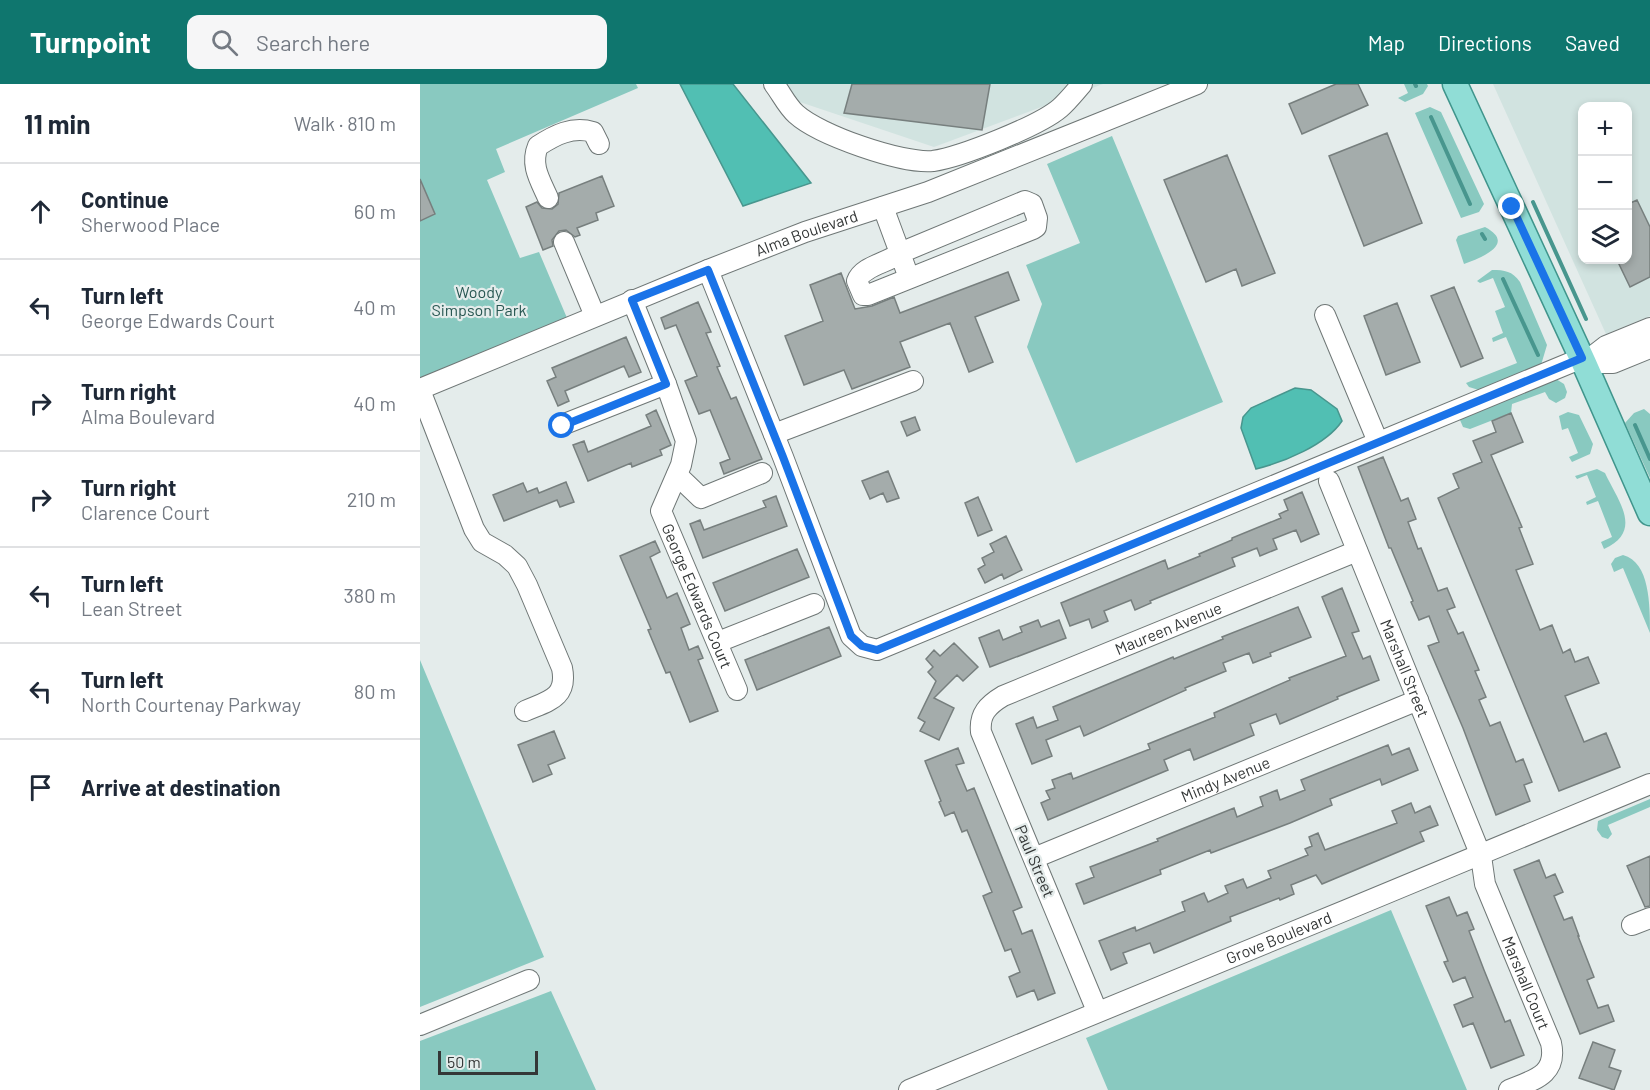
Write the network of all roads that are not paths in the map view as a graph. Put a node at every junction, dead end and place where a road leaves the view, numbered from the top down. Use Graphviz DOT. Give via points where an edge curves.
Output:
graph roads {
  1 [pos="774,84"];
  2 [pos="1082,84"];
  3 [pos="1197,84"];
  4 [pos="1455,84"];
  5 [pos="599,144"];
  6 [pos="548,198"];
  7 [pos="883,207"];
  8 [pos="564,242"];
  9 [pos="900,253"];
  10 [pos="708,270"];
  11 [pos="909,278"];
  12 [pos="632,300"];
  13 [pos="1325,315"];
  14 [pos="596,316"];
  15 [pos="1650,328"];
  16 [pos="1650,348"];
  17 [pos="1583,361"];
  18 [pos="913,381"];
  19 [pos="666,384"];
  20 [pos="420,390"];
  21 [pos="562,426"];
  22 [pos="774,434"];
  23 [pos="1378,442"];
  24 [pos="762,473"];
  25 [pos="677,475"];
  26 [pos="1329,482"];
  27 [pos="1650,513"];
  28 [pos="1358,551"];
  29 [pos="814,604"];
  30 [pos="718,642"];
  31 [pos="737,690"];
  32 [pos="1418,700"];
  33 [pos="525,711"];
  34 [pos="984,711"];
  35 [pos="1650,784"];
  36 [pos="1481,856"];
  37 [pos="1034,858"];
  38 [pos="529,980"];
  39 [pos="1097,1011"];
  40 [pos="420,1025"];
  41 [pos="909,1090"];
  42 [pos="1509,1090"];
  1 -- 2 [label="street" via="796,114 832,135 904,159 933,161 975,149 1042,120 1060,108"];
  3 -- 7 [label="street, Alma Boulevard"];
  4 -- 17 [label="main road"];
  5 -- 6 [label="street" via="593,132 583,129 566,131 538,146 534,164"];
  7 -- 9 [label="street"];
  7 -- 10 [label="street, Alma Boulevard"];
  8 -- 14 [label="street"];
  9 -- 11 [label="street"];
  9 -- 11 [label="street" via="862,273 856,281 865,295"];
  9 -- 11 [label="street" via="1025,201 1032,204 1037,218 1033,229"];
  10 -- 12 [label="street, Alma Boulevard"];
  10 -- 22 [label="street"];
  12 -- 14 [label="street, Alma Boulevard"];
  12 -- 19 [label="street, George Edwards Court"];
  13 -- 23 [label="street"];
  14 -- 20 [label="street, Alma Boulevard"];
  15 -- 17 [label="street" via="1606,346"];
  16 -- 17 [label="street" via="1613,363"];
  17 -- 23 [label="street"];
  17 -- 27 [label="main road"];
  18 -- 22 [label="street"];
  19 -- 21 [label="street"];
  19 -- 25 [label="street, George Edwards Court" via="686,441"];
  20 -- 33 [label="street" via="474,529 482,542 517,566 562,668 560,692 552,700"];
  22 -- 23 [label="street" via="851,636 862,646 877,650"];
  24 -- 25 [label="street" via="701,498"];
  25 -- 30 [label="street, George Edwards Court" via="661,512"];
  26 -- 28 [label="street, Marshall Street"];
  28 -- 32 [label="street, Marshall Street"];
  28 -- 34 [label="street, Maureen Avenue" via="1003,696"];
  29 -- 30 [label="street"];
  30 -- 31 [label="street, George Edwards Court"];
  32 -- 36 [label="street, Marshall Street"];
  32 -- 37 [label="street, Mindy Avenue"];
  34 -- 37 [label="street, Paul Street" via="981,732"];
  35 -- 36 [label="street, Grove Boulevard"];
  36 -- 39 [label="street, Grove Boulevard"];
  36 -- 42 [label="street, Marshall Court" via="1485,884 1547,1030 1553,1053 1548,1070 1540,1077"];
  37 -- 39 [label="street, Paul Street"];
  38 -- 40 [label="street"];
  39 -- 41 [label="street, Grove Boulevard"];
}
